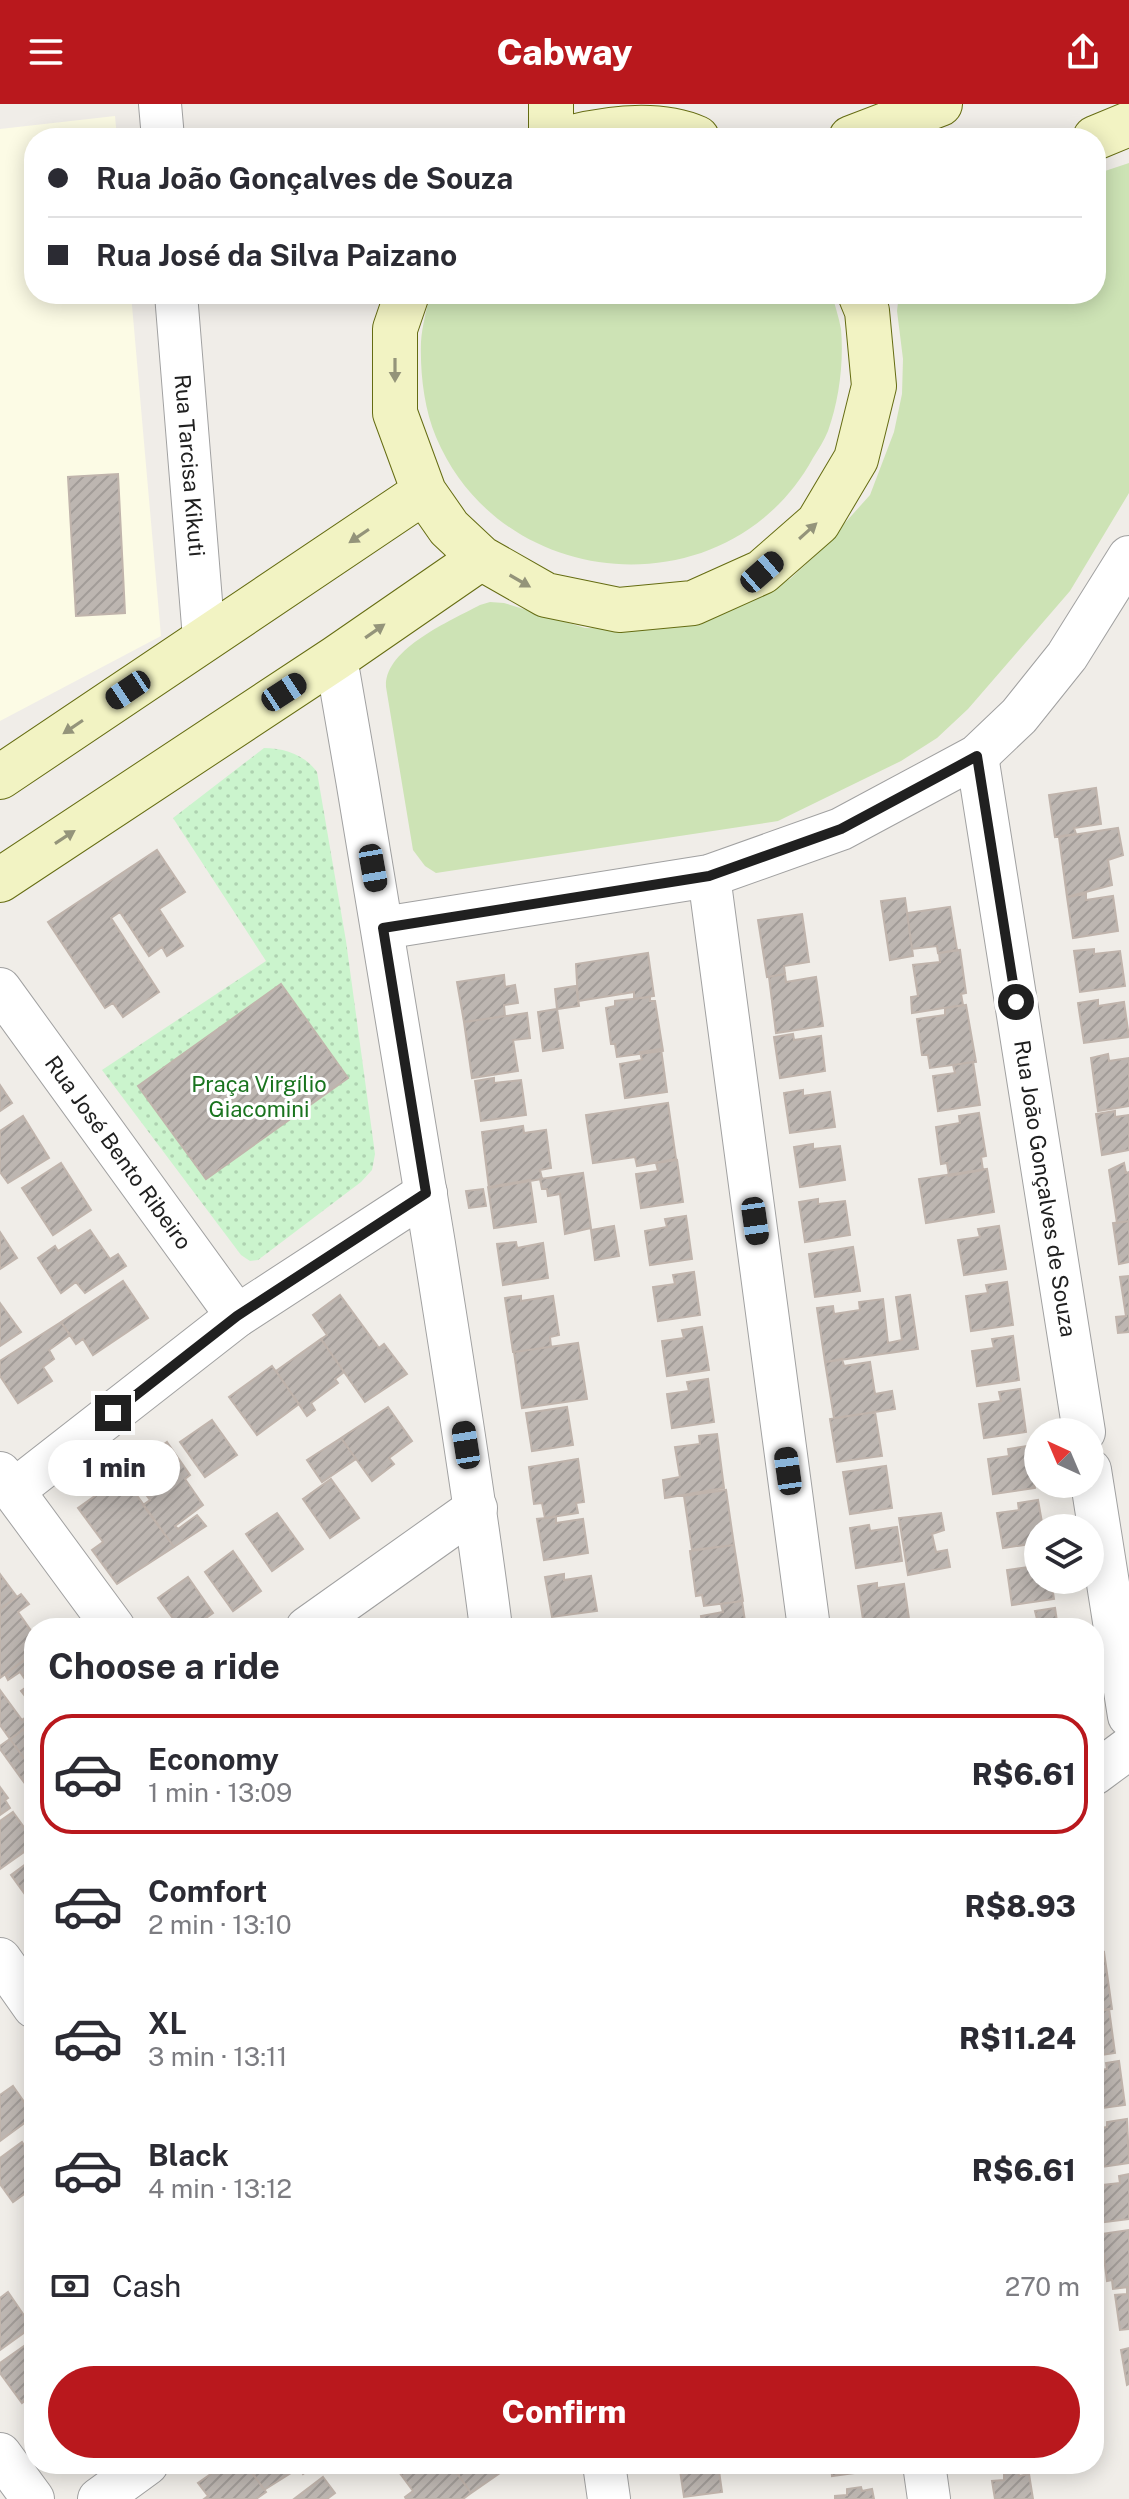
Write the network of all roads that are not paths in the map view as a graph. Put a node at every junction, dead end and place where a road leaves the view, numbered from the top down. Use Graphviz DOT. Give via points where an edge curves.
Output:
graph roads {
  1 [pos="160,104"];
  2 [pos="551,104"];
  3 [pos="940,104"];
  4 [pos="1129,124"];
  5 [pos="687,125"];
  6 [pos="162,128"];
  7 [pos="551,128"];
  8 [pos="641,128"];
  9 [pos="877,128"];
  10 [pos="1106,133"];
  11 [pos="177,304"];
  12 [pos="404,304"];
  13 [pos="864,304"];
  14 [pos="424,492"];
  15 [pos="1129,557"];
  16 [pos="481,558"];
  17 [pos="204,638"];
  18 [pos="336,658"];
  19 [pos="977,756"];
  20 [pos="0,777"];
  21 [pos="709,876"];
  22 [pos="0,880"];
  23 [pos="383,928"];
  24 [pos="0,989"];
  25 [pos="426,1193"];
  26 [pos="237,1316"];
  27 [pos="1082,1418"];
  28 [pos="6,1482"];
  29 [pos="1094,1498"];
  30 [pos="476,1508"];
  31 [pos="107,1618"];
  32 [pos="321,1618"];
  33 [pos="490,1618"];
  34 [pos="808,1618"];
  35 [pos="1129,1716"];
  36 [pos="1129,1748"];
  37 [pos="1104,1767"];
  38 [pos="0,1959"];
  39 [pos="24,1993"];
  40 [pos="0,2454"];
  41 [pos="133,2474"];
  42 [pos="925,2474"];
  43 [pos="33,2499"];
  44 [pos="99,2499"];
  45 [pos="929,2499"];
  1 -- 6 [label="street"];
  2 -- 7 [label="street"];
  3 -- 9 [label="street"];
  4 -- 10 [label="street"];
  5 -- 8 [label="street"];
  11 -- 17 [label="street, Rua Tarcisa Kikuti"];
  12 -- 14 [label="street, one-way" via="395,329 395,413"];
  16 -- 13 [label="street, one-way" via="546,595 619,610 693,603 762,572 818,523 856,459 874,386"];
  14 -- 16 [label="street" via="449,528"];
  14 -- 17 [label="street, one-way"];
  15 -- 19 [label="street" via="1067,656 1019,716"];
  18 -- 16 [label="street, one-way"];
  17 -- 20 [label="street, one-way"];
  22 -- 18 [label="street, one-way"];
  18 -- 23 [label="street"];
  19 -- 21 [label="street" via="841,829"];
  19 -- 27 [label="street, Rua João Gonçalves de Souza"];
  21 -- 23 [label="street"];
  21 -- 34 [label="street"];
  23 -- 25 [label="street"];
  24 -- 26 [label="street, Rua José Bento Ribeiro"];
  25 -- 26 [label="street"];
  25 -- 30 [label="street"];
  26 -- 28 [label="street"];
  28 -- 31 [label="street"];
  29 -- 35 [label="street"];
  30 -- 32 [label="street"];
  30 -- 33 [label="street"];
  36 -- 37 [label="street"];
  38 -- 39 [label="street"];
  40 -- 43 [label="street"];
  41 -- 44 [label="street"];
  42 -- 45 [label="street"];
}
